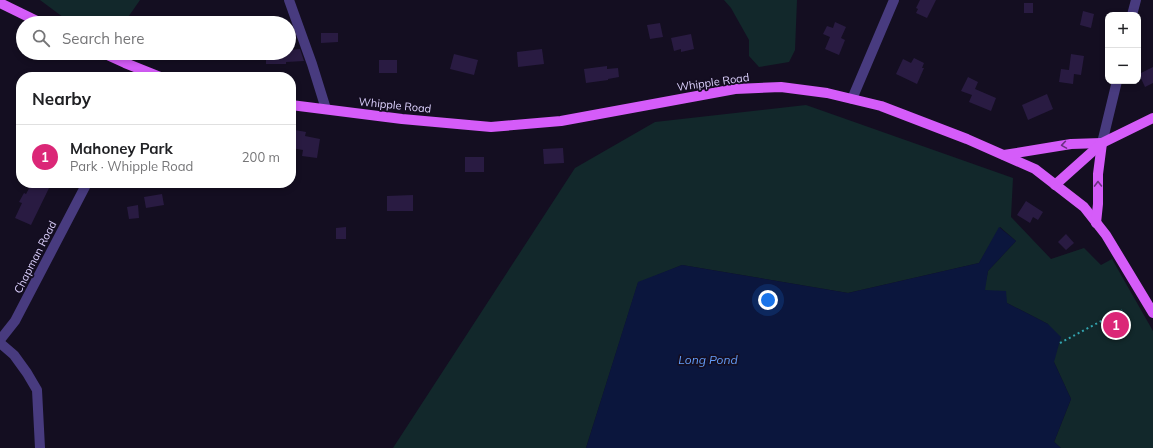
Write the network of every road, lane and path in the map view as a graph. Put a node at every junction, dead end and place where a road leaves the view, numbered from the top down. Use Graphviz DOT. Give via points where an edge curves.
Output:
graph roads {
  1 [pos="289,0"];
  2 [pos="894,0"];
  3 [pos="1136,0"];
  4 [pos="0,3"];
  5 [pos="1133,12"];
  6 [pos="27,16"];
  7 [pos="295,16"];
  8 [pos="296,19"];
  9 [pos="117,60"];
  10 [pos="147,72"];
  11 [pos="1116,84"];
  12 [pos="852,99"];
  13 [pos="296,106"];
  14 [pos="326,109"];
  15 [pos="1153,118"];
  16 [pos="1102,143"];
  17 [pos="1004,155"];
  18 [pos="1055,185"];
  19 [pos="84,188"];
  20 [pos="1096,223"];
  21 [pos="1122,310"];
  22 [pos="1153,313"];
  23 [pos="0,340"];
  24 [pos="0,343"];
  25 [pos="1060,343"];
  26 [pos="40,448"];
  1 -- 7 [label="street"];
  2 -- 12 [label="street"];
  3 -- 5 [label="street"];
  4 -- 6 [label="main road"];
  8 -- 14 [label="street"];
  9 -- 10 [label="main road"];
  11 -- 16 [label="street"];
  12 -- 14 [label="main road, Whipple Road" via="781,87 735,89 561,121 491,127"];
  12 -- 17 [label="main road, Whipple Road" via="882,106"];
  13 -- 14 [label="main road, Whipple Road"];
  15 -- 16 [label="main road"];
  16 -- 17 [label="main road, one-way" via="1071,144"];
  16 -- 18 [label="main road"];
  20 -- 16 [label="main road, one-way"];
  17 -- 18 [label="main road, Whipple Road" via="1035,169"];
  18 -- 20 [label="main road, Whipple Road" via="1084,207"];
  19 -- 23 [label="street, Chapman Road" via="16,321"];
  20 -- 22 [label="main road, Whipple Road" via="1106,235"];
  21 -- 25 [label="path"];
  24 -- 26 [label="street" via="14,355 37,390"];
}
